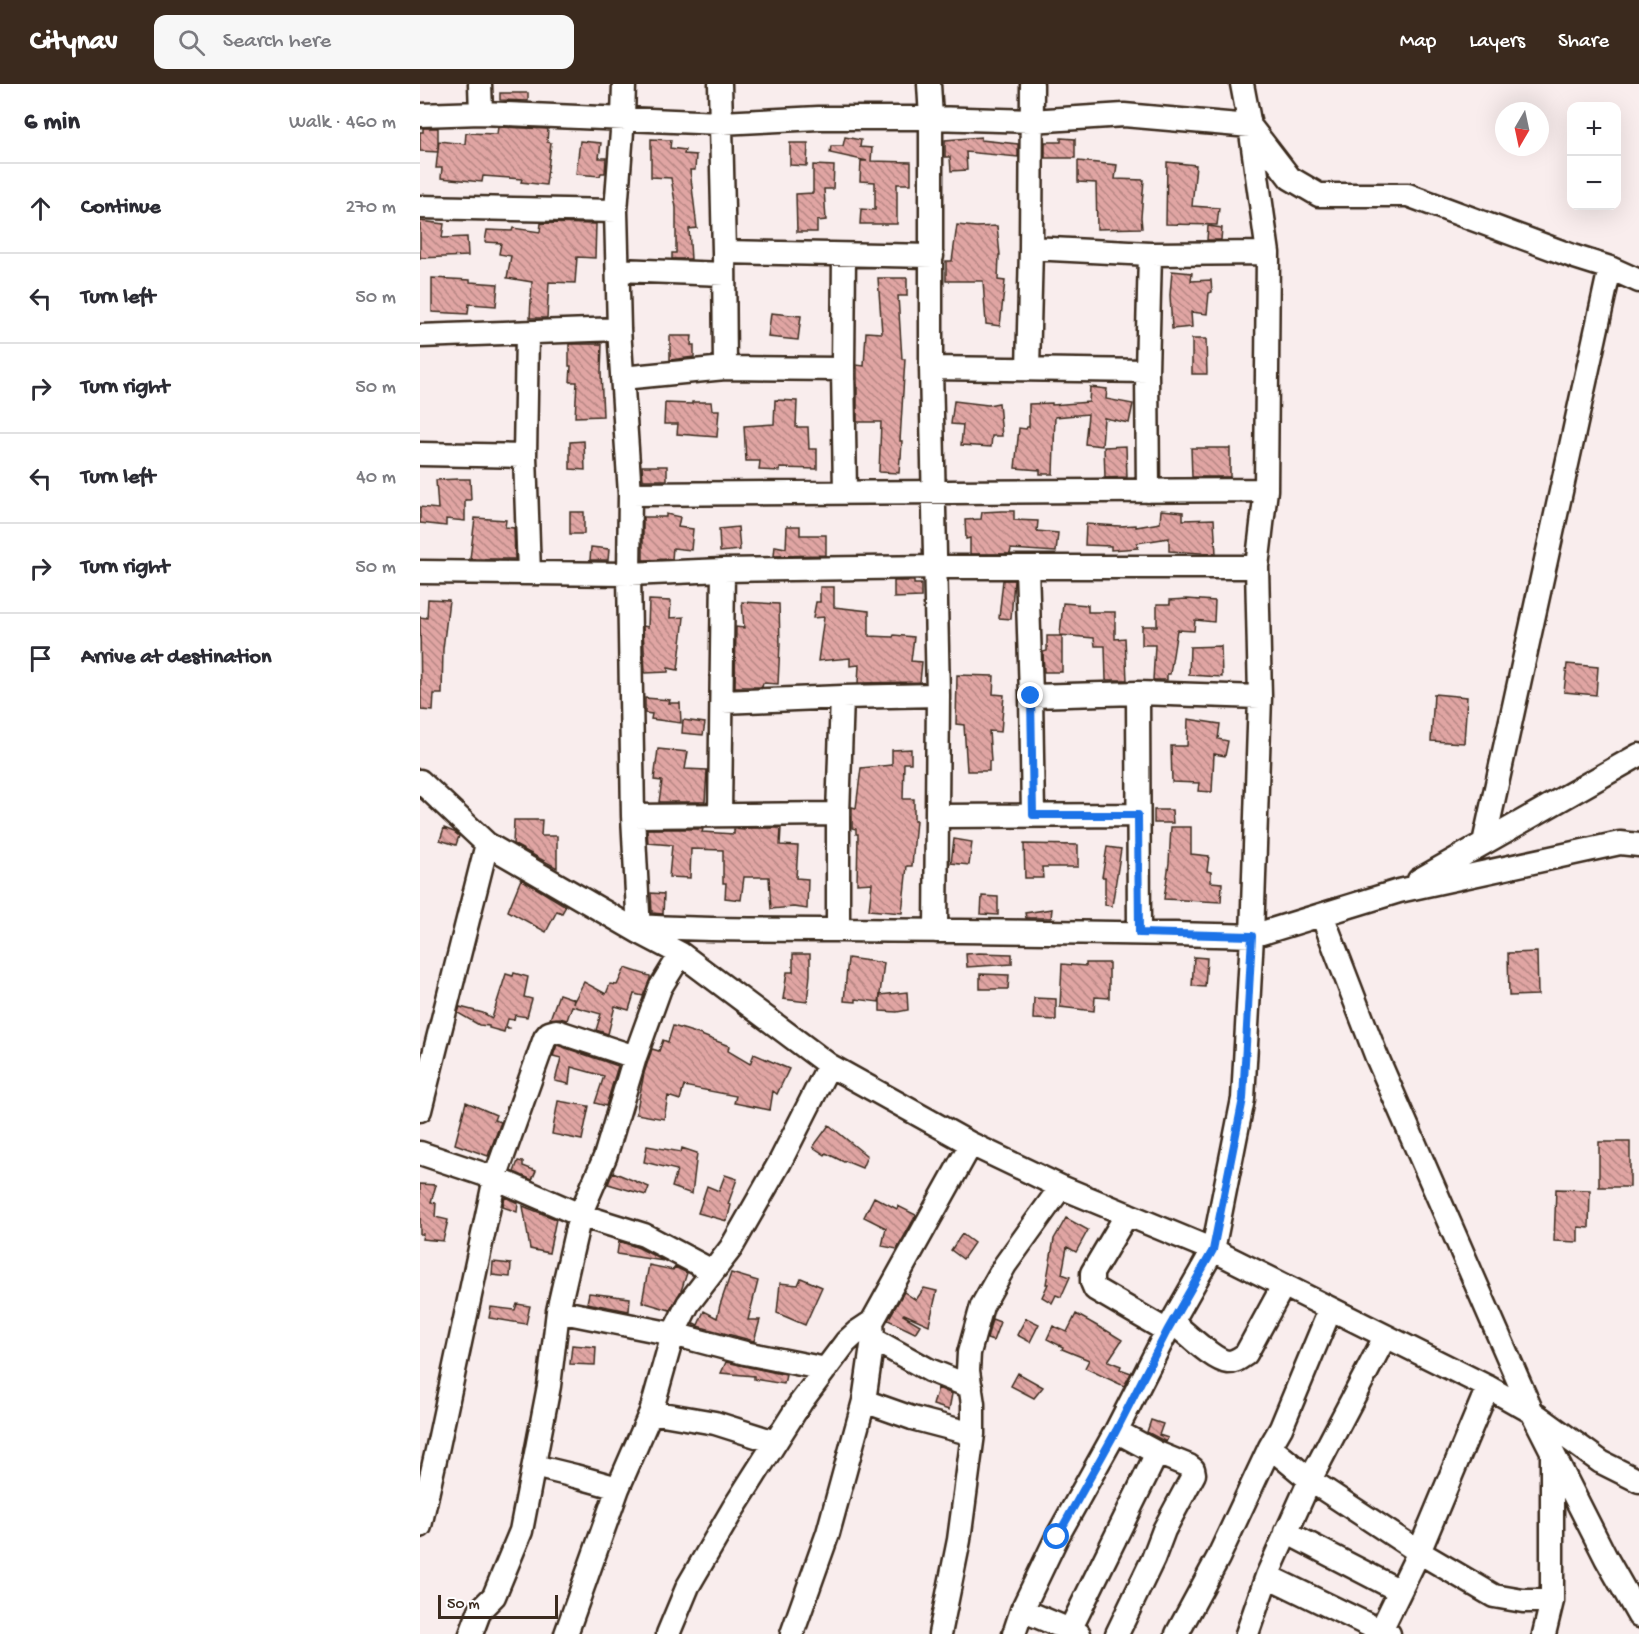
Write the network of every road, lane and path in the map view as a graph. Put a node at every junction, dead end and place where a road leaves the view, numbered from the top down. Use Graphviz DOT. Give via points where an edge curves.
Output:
graph roads {
  1 [pos="480,84"];
  2 [pos="624,84"];
  3 [pos="720,84"];
  4 [pos="929,84"];
  5 [pos="1032,84"];
  6 [pos="1242,84"];
  7 [pos="481,112"];
  8 [pos="420,115"];
  9 [pos="623,118"];
  10 [pos="931,118"];
  11 [pos="1031,122"];
  12 [pos="721,123"];
  13 [pos="1250,126"];
  14 [pos="420,207"];
  15 [pos="616,211"];
  16 [pos="1031,248"];
  17 [pos="1268,253"];
  18 [pos="1150,254"];
  19 [pos="844,255"];
  20 [pos="932,256"];
  21 [pos="724,263"];
  22 [pos="1610,268"];
  23 [pos="618,270"];
  24 [pos="1639,281"];
  25 [pos="619,329"];
  26 [pos="527,333"];
  27 [pos="420,336"];
  28 [pos="725,368"];
  29 [pos="931,368"];
  30 [pos="843,369"];
  31 [pos="1028,369"];
  32 [pos="1147,371"];
  33 [pos="622,378"];
  34 [pos="420,454"];
  35 [pos="525,456"];
  36 [pos="1148,490"];
  37 [pos="1266,490"];
  38 [pos="933,491"];
  39 [pos="845,492"];
  40 [pos="630,494"];
  41 [pos="935,567"];
  42 [pos="1027,567"];
  43 [pos="1257,567"];
  44 [pos="723,570"];
  45 [pos="420,572"];
  46 [pos="529,573"];
  47 [pos="629,574"];
  48 [pos="1138,693"];
  49 [pos="938,695"];
  50 [pos="1031,696"];
  51 [pos="842,697"];
  52 [pos="1260,697"];
  53 [pos="722,702"];
  54 [pos="1639,755"];
  55 [pos="420,781"];
  56 [pos="720,814"];
  57 [pos="838,814"];
  58 [pos="1033,815"];
  59 [pos="1138,815"];
  60 [pos="633,816"];
  61 [pos="938,816"];
  62 [pos="1484,843"];
  63 [pos="487,844"];
  64 [pos="1639,845"];
  65 [pos="1399,891"];
  66 [pos="1322,915"];
  67 [pos="639,929"];
  68 [pos="838,930"];
  69 [pos="936,931"];
  70 [pos="1139,933"];
  71 [pos="1252,936"];
  72 [pos="681,954"];
  73 [pos="635,1057"];
  74 [pos="829,1065"];
  75 [pos="420,1110"];
  76 [pos="971,1144"];
  77 [pos="420,1153"];
  78 [pos="495,1178"];
  79 [pos="1060,1187"];
  80 [pos="1127,1214"];
  81 [pos="580,1215"];
  82 [pos="1213,1250"];
  83 [pos="712,1271"];
  84 [pos="1283,1286"];
  85 [pos="1330,1310"];
  86 [pos="558,1311"];
  87 [pos="1170,1326"];
  88 [pos="872,1330"];
  89 [pos="673,1334"];
  90 [pos="1385,1337"];
  91 [pos="826,1369"];
  92 [pos="970,1387"];
  93 [pos="1488,1387"];
  94 [pos="864,1401"];
  95 [pos="651,1412"];
  96 [pos="1532,1412"];
  97 [pos="1116,1431"];
  98 [pos="973,1434"];
  99 [pos="775,1442"];
  100 [pos="1270,1447"];
  101 [pos="1552,1449"];
  102 [pos="1157,1453"];
  103 [pos="534,1466"];
  104 [pos="1310,1480"];
  105 [pos="1639,1481"];
  106 [pos="618,1488"];
  107 [pos="420,1526"];
  108 [pos="1286,1532"];
  109 [pos="1419,1552"];
  110 [pos="1267,1576"];
  111 [pos="1400,1591"];
  112 [pos="1552,1601"];
  113 [pos="1022,1610"];
  114 [pos="1639,1616"];
  115 [pos="1072,1633"];
  116 [pos="1383,1633"];
  117 [pos="471,1634"];
  118 [pos="566,1634"];
  119 [pos="668,1634"];
  120 [pos="792,1634"];
  121 [pos="940,1634"];
  122 [pos="1014,1634"];
  123 [pos="1117,1634"];
  124 [pos="1177,1634"];
  125 [pos="1247,1634"];
  126 [pos="1544,1634"];
  1 -- 7 [label="street"];
  2 -- 9 [label="street"];
  3 -- 12 [label="street"];
  4 -- 10 [label="street"];
  5 -- 11 [label="street"];
  6 -- 13 [label="street"];
  7 -- 8 [label="street"];
  7 -- 9 [label="street"];
  9 -- 12 [label="street"];
  9 -- 15 [label="street"];
  10 -- 11 [label="street"];
  10 -- 12 [label="street"];
  10 -- 20 [label="street"];
  11 -- 13 [label="street" via="1124,115"];
  11 -- 16 [label="street"];
  12 -- 21 [label="street"];
  13 -- 17 [label="street"];
  13 -- 22 [label="street" via="1290,178 1318,195 1408,195"];
  14 -- 15 [label="street"];
  15 -- 23 [label="street"];
  16 -- 18 [label="street"];
  16 -- 31 [label="street"];
  17 -- 18 [label="street"];
  17 -- 37 [label="street"];
  18 -- 32 [label="street"];
  19 -- 20 [label="street"];
  19 -- 21 [label="street"];
  19 -- 30 [label="street"];
  20 -- 29 [label="street"];
  21 -- 23 [label="street"];
  21 -- 28 [label="street"];
  22 -- 24 [label="street"];
  22 -- 62 [label="street"];
  23 -- 25 [label="street"];
  25 -- 26 [label="street"];
  25 -- 33 [label="street"];
  26 -- 27 [label="street"];
  26 -- 35 [label="street"];
  28 -- 30 [label="street"];
  28 -- 33 [label="street"];
  29 -- 31 [label="street"];
  29 -- 38 [label="street"];
  30 -- 39 [label="street"];
  31 -- 32 [label="street"];
  32 -- 36 [label="street"];
  33 -- 40 [label="street"];
  34 -- 35 [label="street"];
  35 -- 46 [label="street"];
  36 -- 37 [label="street"];
  36 -- 38 [label="street"];
  37 -- 43 [label="street"];
  38 -- 39 [label="street"];
  38 -- 41 [label="street"];
  39 -- 40 [label="street"];
  40 -- 47 [label="street"];
  41 -- 42 [label="street"];
  41 -- 44 [label="street"];
  41 -- 49 [label="street"];
  42 -- 43 [label="street"];
  42 -- 50 [label="street"];
  43 -- 52 [label="street"];
  44 -- 47 [label="street"];
  44 -- 53 [label="street"];
  45 -- 46 [label="street"];
  46 -- 47 [label="street"];
  47 -- 60 [label="street"];
  48 -- 50 [label="street"];
  48 -- 52 [label="street"];
  48 -- 59 [label="street"];
  49 -- 51 [label="street"];
  49 -- 61 [label="street"];
  50 -- 58 [label="street"];
  51 -- 53 [label="street"];
  51 -- 57 [label="street"];
  52 -- 71 [label="street"];
  53 -- 56 [label="street"];
  54 -- 62 [label="street"];
  55 -- 63 [label="street"];
  56 -- 57 [label="street"];
  56 -- 60 [label="street"];
  57 -- 68 [label="street"];
  58 -- 59 [label="street"];
  58 -- 61 [label="street"];
  59 -- 70 [label="street"];
  60 -- 67 [label="street"];
  61 -- 69 [label="street"];
  62 -- 65 [label="street"];
  63 -- 67 [label="street"];
  63 -- 75 [label="street"];
  64 -- 65 [label="street" via="1620,843"];
  65 -- 66 [label="street"];
  66 -- 71 [label="street"];
  66 -- 96 [label="street" via="1376,1055"];
  67 -- 68 [label="street"];
  67 -- 72 [label="street"];
  68 -- 69 [label="street"];
  69 -- 70 [label="street"];
  70 -- 71 [label="street"];
  71 -- 82 [label="street" via="1243,1099"];
  72 -- 73 [label="street" via="660,988"];
  72 -- 74 [label="street"];
  73 -- 78 [label="street" via="556,1030 549,1033"];
  73 -- 81 [label="street" via="605,1157"];
  74 -- 76 [label="street"];
  74 -- 83 [label="street" via="780,1162 731,1248"];
  76 -- 79 [label="street"];
  76 -- 88 [label="street"];
  77 -- 78 [label="street"];
  78 -- 81 [label="street"];
  78 -- 107 [label="street"];
  79 -- 80 [label="street"];
  79 -- 92 [label="street" via="1005,1265 982,1306 969,1353"];
  80 -- 82 [label="street"];
  80 -- 87 [label="street" via="1092,1273 1092,1282 1095,1289"];
  81 -- 83 [label="street" via="644,1235"];
  81 -- 86 [label="street"];
  82 -- 84 [label="street"];
  82 -- 87 [label="street"];
  83 -- 89 [label="street" via="688,1304"];
  84 -- 85 [label="street"];
  84 -- 87 [label="street" via="1246,1354 1237,1360 1230,1362 1210,1354"];
  85 -- 90 [label="street"];
  85 -- 100 [label="street"];
  86 -- 89 [label="street"];
  86 -- 103 [label="street"];
  87 -- 97 [label="street"];
  88 -- 91 [label="street" via="857,1332"];
  88 -- 92 [label="street" via="929,1370"];
  88 -- 94 [label="street"];
  89 -- 91 [label="street"];
  89 -- 95 [label="street"];
  90 -- 93 [label="street"];
  90 -- 104 [label="street"];
  91 -- 99 [label="street"];
  92 -- 98 [label="street"];
  93 -- 96 [label="street"];
  93 -- 109 [label="street"];
  94 -- 98 [label="street"];
  94 -- 120 [label="street" via="828,1533"];
  95 -- 99 [label="street" via="715,1423"];
  95 -- 106 [label="street"];
  96 -- 101 [label="street"];
  96 -- 105 [label="street" via="1601,1462"];
  97 -- 102 [label="street"];
  97 -- 113 [label="street"];
  98 -- 121 [label="street" via="959,1540"];
  99 -- 119 [label="street" via="688,1586"];
  100 -- 104 [label="street"];
  100 -- 124 [label="street"];
  101 -- 112 [label="street"];
  101 -- 114 [label="street"];
  102 -- 115 [label="street"];
  102 -- 123 [label="street" via="1189,1466 1194,1474"];
  103 -- 106 [label="street"];
  103 -- 117 [label="street" via="521,1531 494,1596 480,1610"];
  104 -- 108 [label="street"];
  104 -- 109 [label="street"];
  106 -- 118 [label="street"];
  108 -- 110 [label="street"];
  108 -- 111 [label="street"];
  109 -- 111 [label="street"];
  109 -- 112 [label="street" via="1494,1596"];
  110 -- 116 [label="street"];
  110 -- 125 [label="street"];
  111 -- 116 [label="street"];
  112 -- 126 [label="street"];
  113 -- 115 [label="street"];
  113 -- 122 [label="street"];
}
